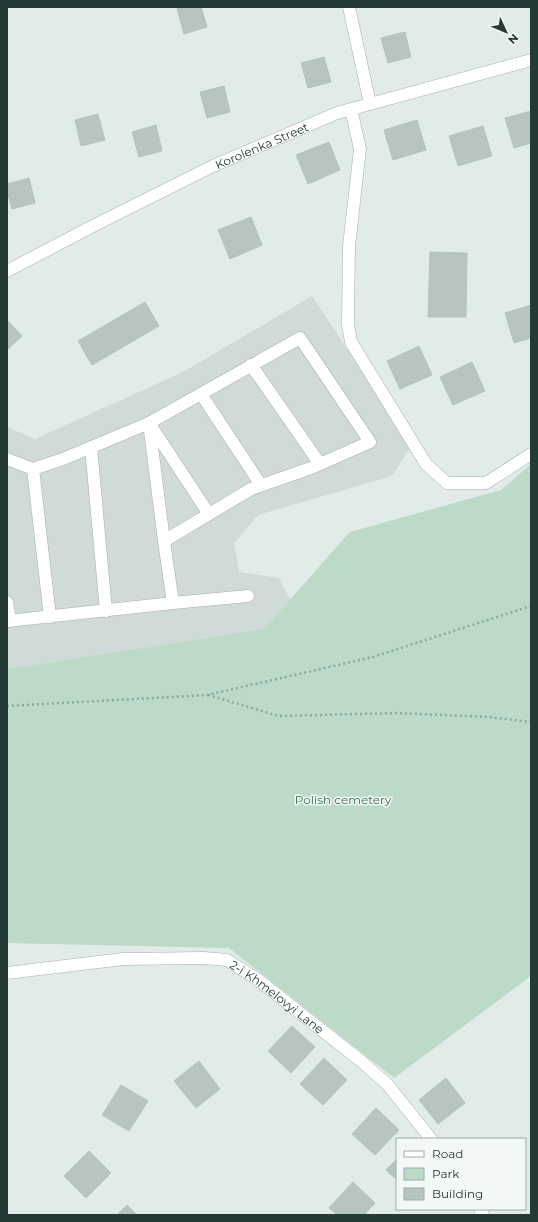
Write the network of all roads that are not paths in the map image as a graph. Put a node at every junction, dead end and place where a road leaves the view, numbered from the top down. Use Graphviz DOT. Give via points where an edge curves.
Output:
graph roads {
  1 [pos="349,7"];
  2 [pos="531,60"];
  3 [pos="370,104"];
  4 [pos="351,109"];
  5 [pos="7,271"];
  6 [pos="251,365"];
  7 [pos="201,394"];
  8 [pos="149,423"];
  9 [pos="91,447"];
  10 [pos="531,454"];
  11 [pos="7,459"];
  12 [pos="320,464"];
  13 [pos="33,469"];
  14 [pos="262,486"];
  15 [pos="209,514"];
  16 [pos="164,541"];
  17 [pos="248,596"];
  18 [pos="7,602"];
  19 [pos="173,603"];
  20 [pos="106,610"];
  21 [pos="50,617"];
  22 [pos="8,621"];
  23 [pos="7,973"];
  24 [pos="430,1138"];
  1 -- 3 [label="street"];
  2 -- 3 [label="street, Korolenka Street"];
  3 -- 4 [label="street, Korolenka Street"];
  4 -- 5 [label="street, Korolenka Street" via="337,112 213,166"];
  4 -- 10 [label="street" via="360,149 349,246 348,324 351,342 426,464 447,483 486,483"];
  6 -- 7 [label="street"];
  6 -- 12 [label="street"];
  6 -- 12 [label="street" via="300,338 370,442"];
  7 -- 8 [label="street"];
  7 -- 14 [label="street"];
  8 -- 9 [label="street"];
  8 -- 15 [label="street"];
  8 -- 16 [label="street"];
  9 -- 13 [label="street"];
  9 -- 20 [label="street"];
  11 -- 13 [label="street"];
  12 -- 14 [label="street"];
  13 -- 21 [label="street"];
  14 -- 15 [label="street" via="251,489"];
  15 -- 16 [label="street"];
  16 -- 19 [label="street"];
  17 -- 19 [label="street"];
  18 -- 22 [label="street"];
  19 -- 20 [label="street"];
  20 -- 21 [label="street"];
  21 -- 22 [label="street"];
  23 -- 24 [label="street, 2-i Khmelovyi Lane" via="123,959 227,960 257,979 372,1070 387,1084"];
}
